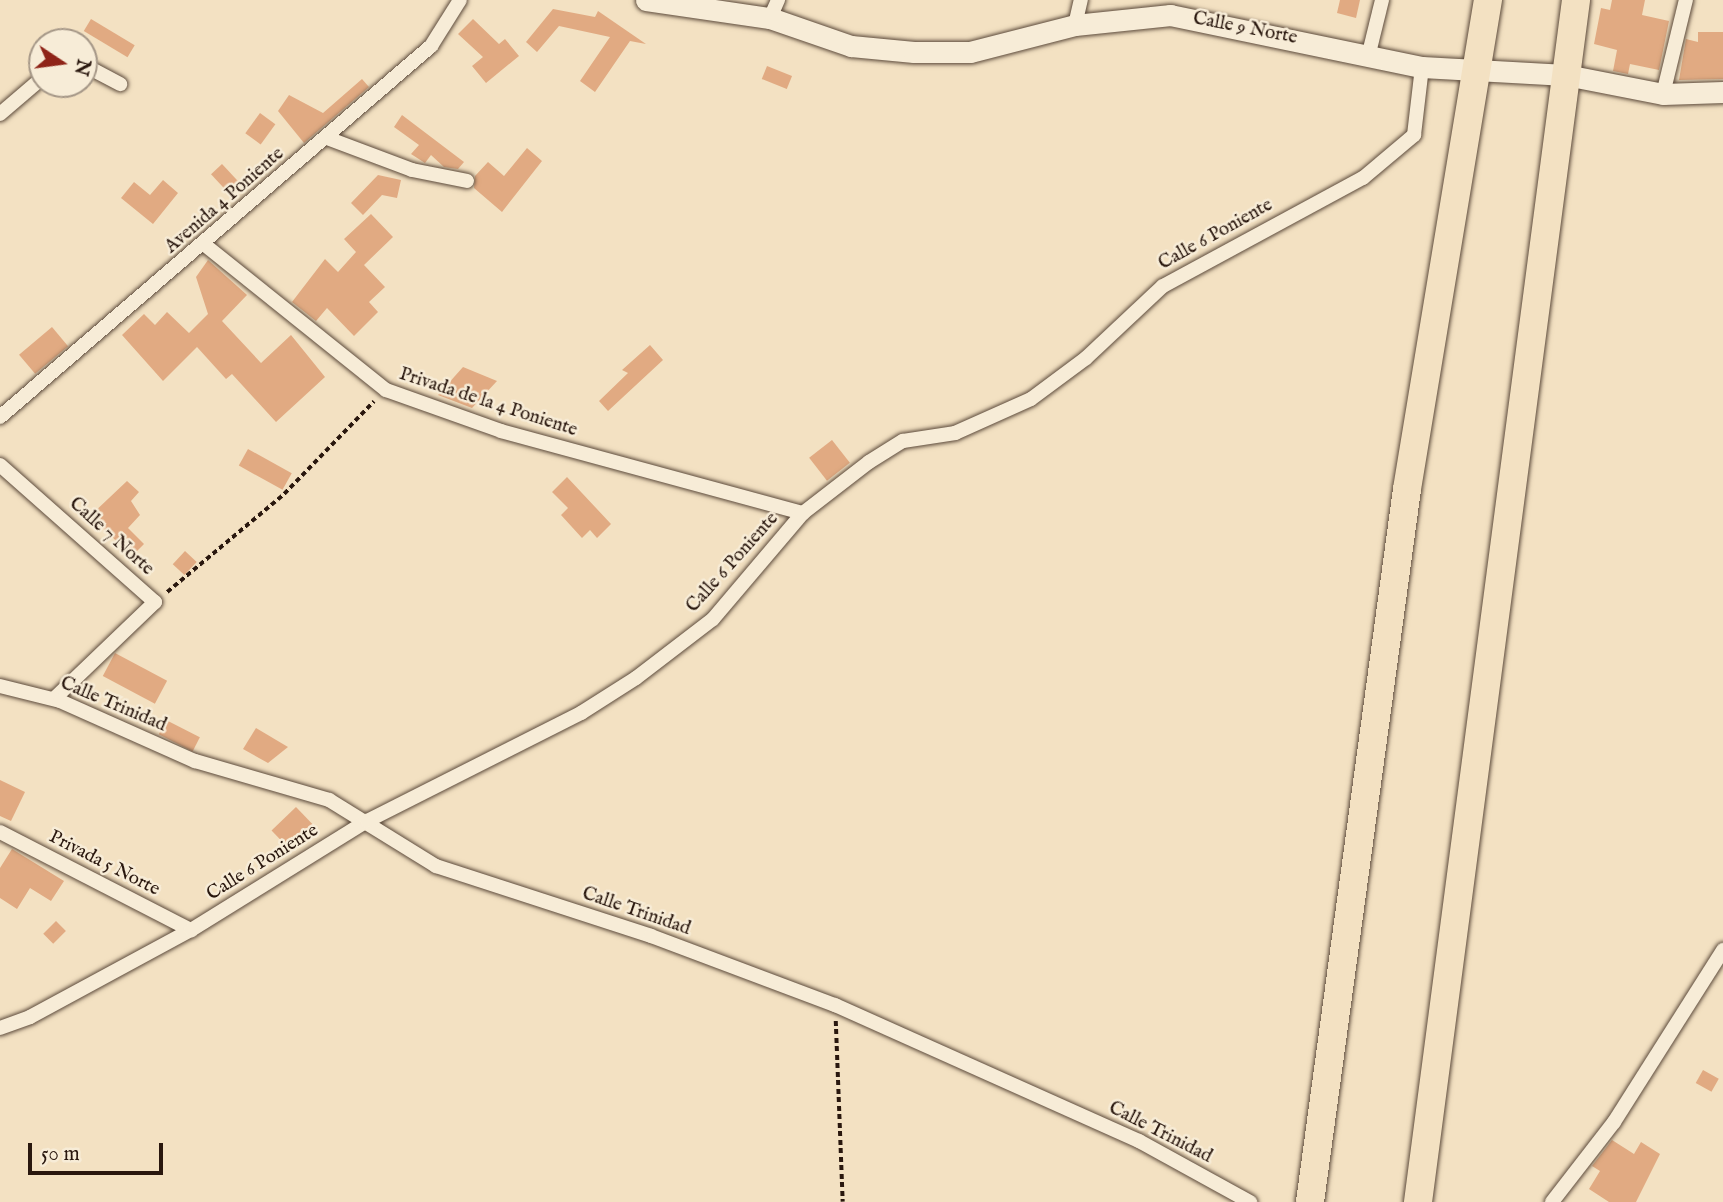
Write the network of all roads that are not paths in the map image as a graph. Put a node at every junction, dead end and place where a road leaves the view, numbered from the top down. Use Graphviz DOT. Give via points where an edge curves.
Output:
graph roads {
  1 [pos="460,0"];
  2 [pos="646,0"];
  3 [pos="1081,0"];
  4 [pos="1382,0"];
  5 [pos="1488,0"];
  6 [pos="1576,0"];
  7 [pos="1686,0"];
  8 [pos="774,9"];
  9 [pos="1075,25"];
  10 [pos="1369,53"];
  11 [pos="1422,67"];
  12 [pos="1480,68"];
  13 [pos="98,72"];
  14 [pos="1566,75"];
  15 [pos="120,84"];
  16 [pos="28,90"];
  17 [pos="1723,92"];
  18 [pos="1663,94"];
  19 [pos="0,114"];
  20 [pos="327,138"];
  21 [pos="467,181"];
  22 [pos="205,245"];
  23 [pos="0,417"];
  24 [pos="0,465"];
  25 [pos="803,513"];
  26 [pos="0,686"];
  27 [pos="54,699"];
  28 [pos="367,821"];
  29 [pos="0,832"];
  30 [pos="191,930"];
  31 [pos="1723,950"];
  32 [pos="0,1028"];
  33 [pos="1250,1202"];
  34 [pos="1310,1202"];
  35 [pos="1418,1202"];
  36 [pos="1552,1202"];
  1 -- 20 [label="street, Avenida 4 Poniente" via="431,46"];
  2 -- 8 [label="street, Calle 9 Norte"];
  3 -- 9 [label="street"];
  4 -- 10 [label="street"];
  5 -- 12 [label="highway"];
  6 -- 14 [label="highway"];
  7 -- 18 [label="street"];
  8 -- 9 [label="street, Calle 9 Norte" via="852,46 914,52 970,52"];
  9 -- 10 [label="street, Calle 9 Norte" via="1170,15"];
  10 -- 11 [label="street, Calle 9 Norte"];
  11 -- 12 [label="street, Calle 9 Norte"];
  11 -- 25 [label="street, Calle 6 Poniente" via="1414,135 1363,178 1163,286 1086,358 1031,399 955,433 904,441"];
  12 -- 14 [label="street, Calle 9 Norte"];
  12 -- 34 [label="highway" via="1403,514"];
  13 -- 15 [label="street"];
  14 -- 18 [label="street, Calle 9 Norte"];
  14 -- 35 [label="highway"];
  16 -- 19 [label="street"];
  17 -- 18 [label="street, Calle 9 Norte"];
  20 -- 21 [label="street" via="412,170"];
  20 -- 22 [label="street, Avenida 4 Poniente"];
  22 -- 23 [label="street, Avenida 4 Poniente"];
  22 -- 25 [label="street, Privada de la 4 Poniente" via="386,390 501,431"];
  24 -- 27 [label="street, Calle 7 Norte" via="155,602"];
  25 -- 28 [label="street, Calle 6 Poniente" via="713,620 636,678 581,713"];
  26 -- 27 [label="street, Calle Trinidad"];
  27 -- 28 [label="street, Calle Trinidad" via="195,761 329,800"];
  28 -- 30 [label="street, Calle 6 Poniente"];
  28 -- 33 [label="street, Calle Trinidad" via="436,866 651,936 835,1005 1139,1140"];
  29 -- 30 [label="street, Privada 5 Norte"];
  30 -- 32 [label="street, Calle 6 Poniente" via="30,1017"];
  31 -- 36 [label="street" via="1614,1122"];
}
